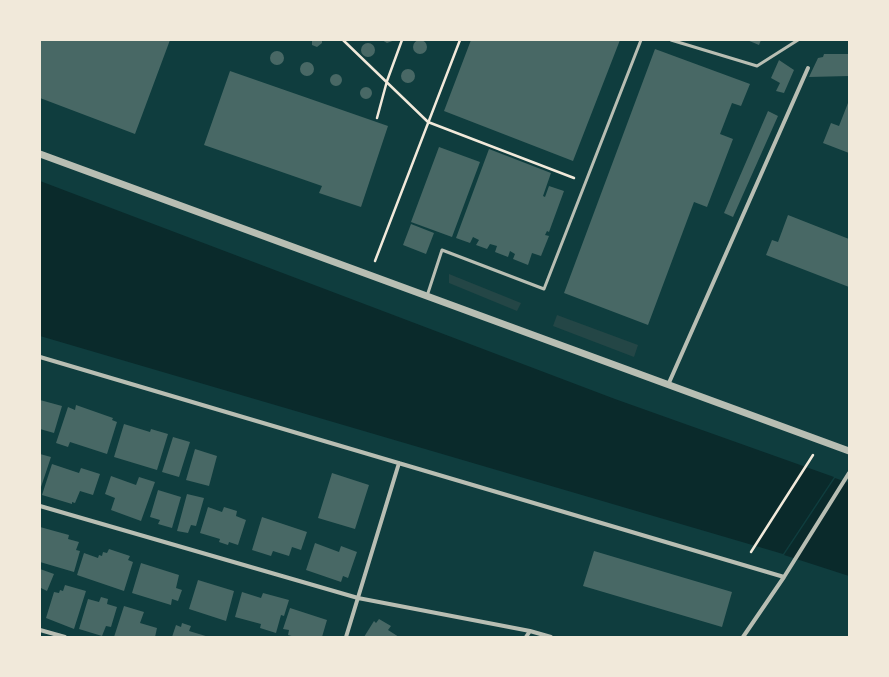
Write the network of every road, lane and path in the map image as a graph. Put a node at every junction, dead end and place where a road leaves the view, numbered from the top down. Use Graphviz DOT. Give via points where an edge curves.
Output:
graph roads {
  1 [pos="343,40"];
  2 [pos="402,40"];
  3 [pos="460,40"];
  4 [pos="641,40"];
  5 [pos="671,40"];
  6 [pos="798,40"];
  7 [pos="808,68"];
  8 [pos="387,81"];
  9 [pos="376,118"];
  10 [pos="428,122"];
  11 [pos="40,154"];
  12 [pos="585,182"];
  13 [pos="370,275"];
  14 [pos="427,296"];
  15 [pos="40,357"];
  16 [pos="668,385"];
  17 [pos="849,451"];
  18 [pos="811,460"];
  19 [pos="399,463"];
  20 [pos="848,474"];
  21 [pos="40,506"];
  22 [pos="755,546"];
  23 [pos="784,577"];
  24 [pos="358,598"];
  25 [pos="40,630"];
  26 [pos="530,631"];
  27 [pos="65,637"];
  28 [pos="346,637"];
  29 [pos="526,637"];
  30 [pos="551,637"];
  31 [pos="743,637"];
  1 -- 8 [label="path"];
  2 -- 8 [label="path"];
  3 -- 10 [label="path"];
  4 -- 12 [label="lane"];
  5 -- 6 [label="lane" via="757,66"];
  7 -- 16 [label="street"];
  8 -- 9 [label="path"];
  8 -- 10 [label="path"];
  10 -- 12 [label="path"];
  10 -- 13 [label="path"];
  11 -- 13 [label="street"];
  12 -- 14 [label="lane" via="544,289 442,250"];
  13 -- 14 [label="street"];
  14 -- 16 [label="street"];
  15 -- 19 [label="street"];
  16 -- 17 [label="street"];
  18 -- 22 [label="path"];
  19 -- 23 [label="street"];
  19 -- 24 [label="street"];
  20 -- 23 [label="street"];
  21 -- 24 [label="street"];
  23 -- 31 [label="street"];
  24 -- 26 [label="street"];
  24 -- 28 [label="street"];
  25 -- 27 [label="street"];
  26 -- 29 [label="street"];
  26 -- 30 [label="street"];
}
